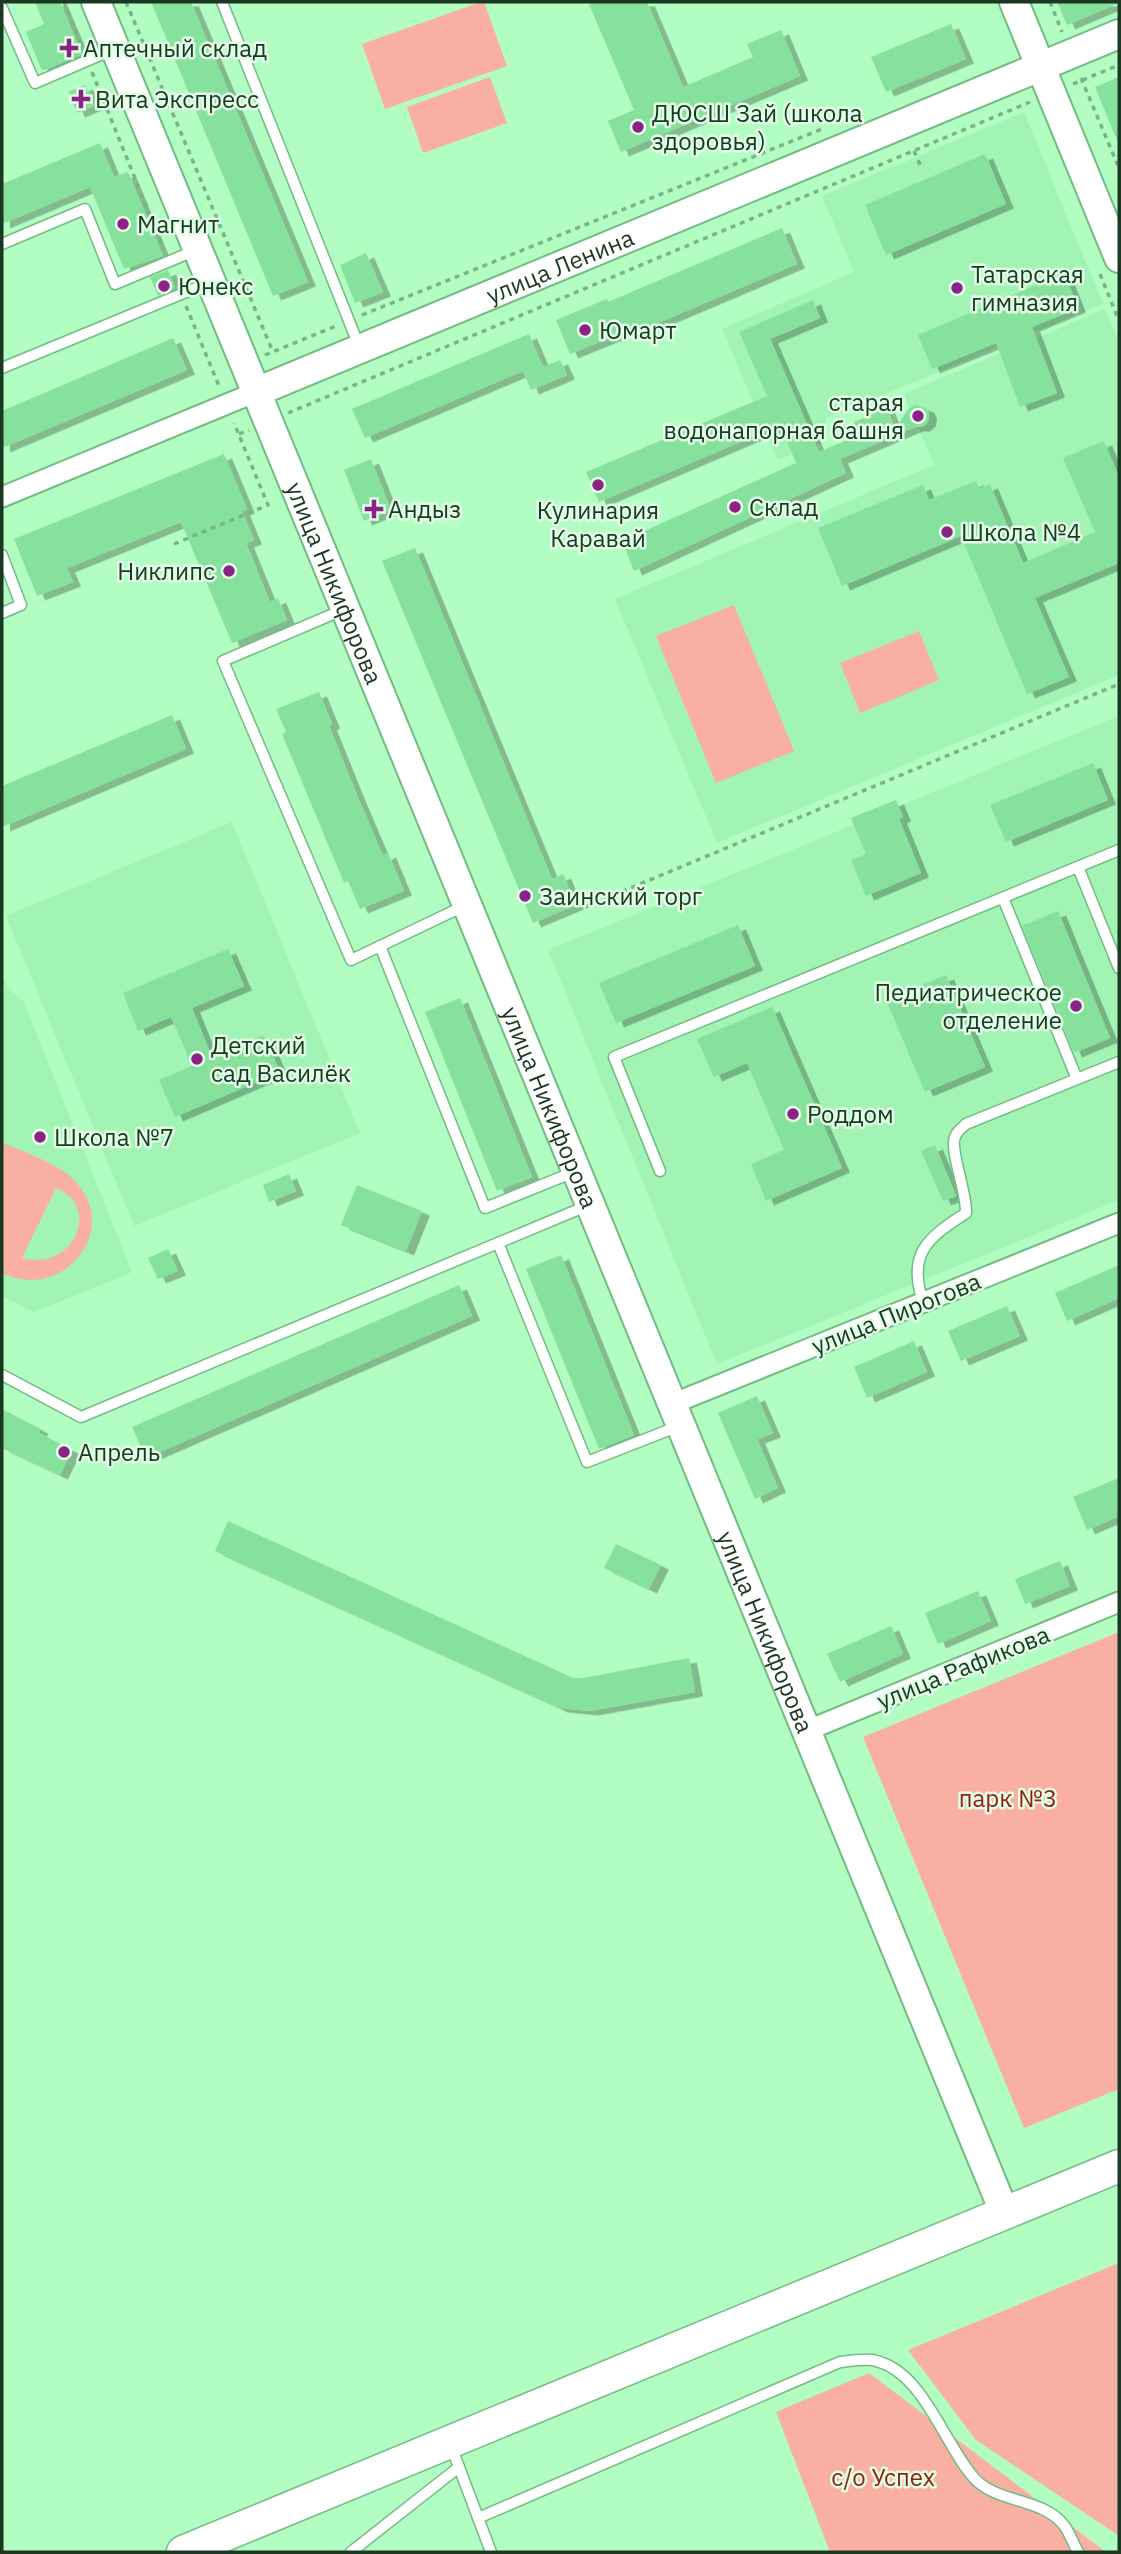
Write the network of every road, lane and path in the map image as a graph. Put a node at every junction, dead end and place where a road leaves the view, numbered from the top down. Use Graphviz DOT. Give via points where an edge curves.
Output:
graph roads {
  1 [pos="64,2"];
  2 [pos="96,2"];
  3 [pos="126,2"];
  4 [pos="222,2"];
  5 [pos="1014,2"];
  6 [pos="1050,2"];
  7 [pos="2,8"];
  8 [pos="1119,33"];
  9 [pos="115,48"];
  10 [pos="1071,53"];
  11 [pos="88,60"];
  12 [pos="1119,65"];
  13 [pos="1040,66"];
  14 [pos="1082,80"];
  15 [pos="1051,93"];
  16 [pos="827,127"];
  17 [pos="914,151"];
  18 [pos="1119,168"];
  19 [pos="922,169"];
  20 [pos="2,244"];
  21 [pos="198,249"];
  22 [pos="1119,258"];
  23 [pos="169,262"];
  24 [pos="211,282"];
  25 [pos="349,321"];
  26 [pos="360,348"];
  27 [pos="273,352"];
  28 [pos="244,363"];
  29 [pos="2,368"];
  30 [pos="215,375"];
  31 [pos="285,380"];
  32 [pos="256,392"];
  33 [pos="297,409"];
  34 [pos="268,422"];
  35 [pos="239,434"];
  36 [pos="2,497"];
  37 [pos="268,505"];
  38 [pos="174,544"];
  39 [pos="2,555"];
  40 [pos="345,609"];
  41 [pos="2,613"];
  42 [pos="1119,684"];
  43 [pos="1119,850"];
  44 [pos="1078,867"];
  45 [pos="1003,898"];
  46 [pos="467,905"];
  47 [pos="585,907"];
  48 [pos="380,946"];
  49 [pos="1119,968"];
  50 [pos="1119,1062"];
  51 [pos="1077,1079"];
  52 [pos="576,1171"];
  53 [pos="660,1171"];
  54 [pos="590,1205"];
  55 [pos="1119,1223"];
  56 [pos="498,1243"];
  57 [pos="923,1302"];
  58 [pos="2,1375"];
  59 [pos="676,1415"];
  60 [pos="1119,1602"];
  61 [pos="806,1731"];
  62 [pos="1119,2166"];
  63 [pos="1005,2214"];
  64 [pos="454,2454"];
  65 [pos="478,2518"];
  66 [pos="183,2552"];
  67 [pos="351,2552"];
  68 [pos="491,2552"];
  69 [pos="1078,2552"];
  1 -- 11 [label="path"];
  2 -- 9 [label="main road, улица Никифорова"];
  3 -- 27 [label="path"];
  4 -- 25 [label="lane"];
  5 -- 13 [label="main road"];
  6 -- 10 [label="path"];
  7 -- 11 [label="lane" via="35,83"];
  8 -- 10 [label="main road, улица Ленина"];
  9 -- 11 [label="lane"];
  9 -- 21 [label="main road, улица Никифорова"];
  10 -- 13 [label="main road, улица Ленина"];
  10 -- 14 [label="path"];
  11 -- 23 [label="path"];
  12 -- 14 [label="path"];
  13 -- 15 [label="main road"];
  13 -- 26 [label="main road, улица Ленина"];
  14 -- 15 [label="path"];
  14 -- 18 [label="path"];
  15 -- 17 [label="path"];
  15 -- 22 [label="main road"];
  16 -- 25 [label="path"];
  17 -- 19 [label="path"];
  17 -- 33 [label="path"];
  20 -- 23 [label="lane" via="85,209 116,284"];
  21 -- 23 [label="lane"];
  21 -- 24 [label="main road, улица Никифорова"];
  24 -- 28 [label="main road, улица Никифорова"];
  24 -- 29 [label="lane"];
  25 -- 26 [label="lane"];
  25 -- 27 [label="path"];
  26 -- 31 [label="main road, улица Ленина"];
  27 -- 28 [label="path"];
  27 -- 31 [label="path"];
  28 -- 30 [label="path"];
  28 -- 32 [label="main road, улица Никифорова"];
  31 -- 32 [label="main road, улица Ленина"];
  31 -- 33 [label="path"];
  32 -- 34 [label="main road, улица Никифорова"];
  32 -- 36 [label="street, улица Ленина"];
  33 -- 34 [label="path"];
  34 -- 35 [label="path"];
  34 -- 40 [label="main road, улица Никифорова"];
  37 -- 38 [label="path"];
  39 -- 41 [label="lane" via="21,605"];
  40 -- 46 [label="main road, улица Никифорова"];
  40 -- 48 [label="lane" via="223,661 351,960"];
  42 -- 47 [label="path"];
  43 -- 44 [label="lane"];
  44 -- 45 [label="lane"];
  44 -- 49 [label="lane"];
  45 -- 51 [label="lane"];
  45 -- 53 [label="lane" via="614,1057"];
  46 -- 48 [label="lane"];
  46 -- 52 [label="main road, улица Никифорова"];
  48 -- 52 [label="lane" via="485,1208"];
  50 -- 51 [label="lane"];
  51 -- 57 [label="lane" via="966,1124 955,1137 965,1213 930,1239 922,1252 916,1283"];
  52 -- 54 [label="main road, улица Никифорова"];
  54 -- 56 [label="lane"];
  54 -- 59 [label="main road, улица Никифорова"];
  55 -- 57 [label="street, улица Пирогова"];
  56 -- 58 [label="lane" via="81,1417"];
  56 -- 59 [label="lane" via="587,1462"];
  57 -- 59 [label="street, улица Пирогова"];
  59 -- 61 [label="main road, улица Никифорова"];
  60 -- 61 [label="street, улица Рафикова"];
  61 -- 63 [label="main road, улица Никифорова"];
  62 -- 63 [label="main road"];
  63 -- 64 [label="main road"];
  64 -- 65 [label="lane"];
  64 -- 66 [label="main road"];
  64 -- 67 [label="lane"];
  65 -- 68 [label="lane"];
  65 -- 69 [label="lane" via="839,2362 872,2360 891,2368 917,2389 977,2482 1038,2507 1062,2523"];
}
